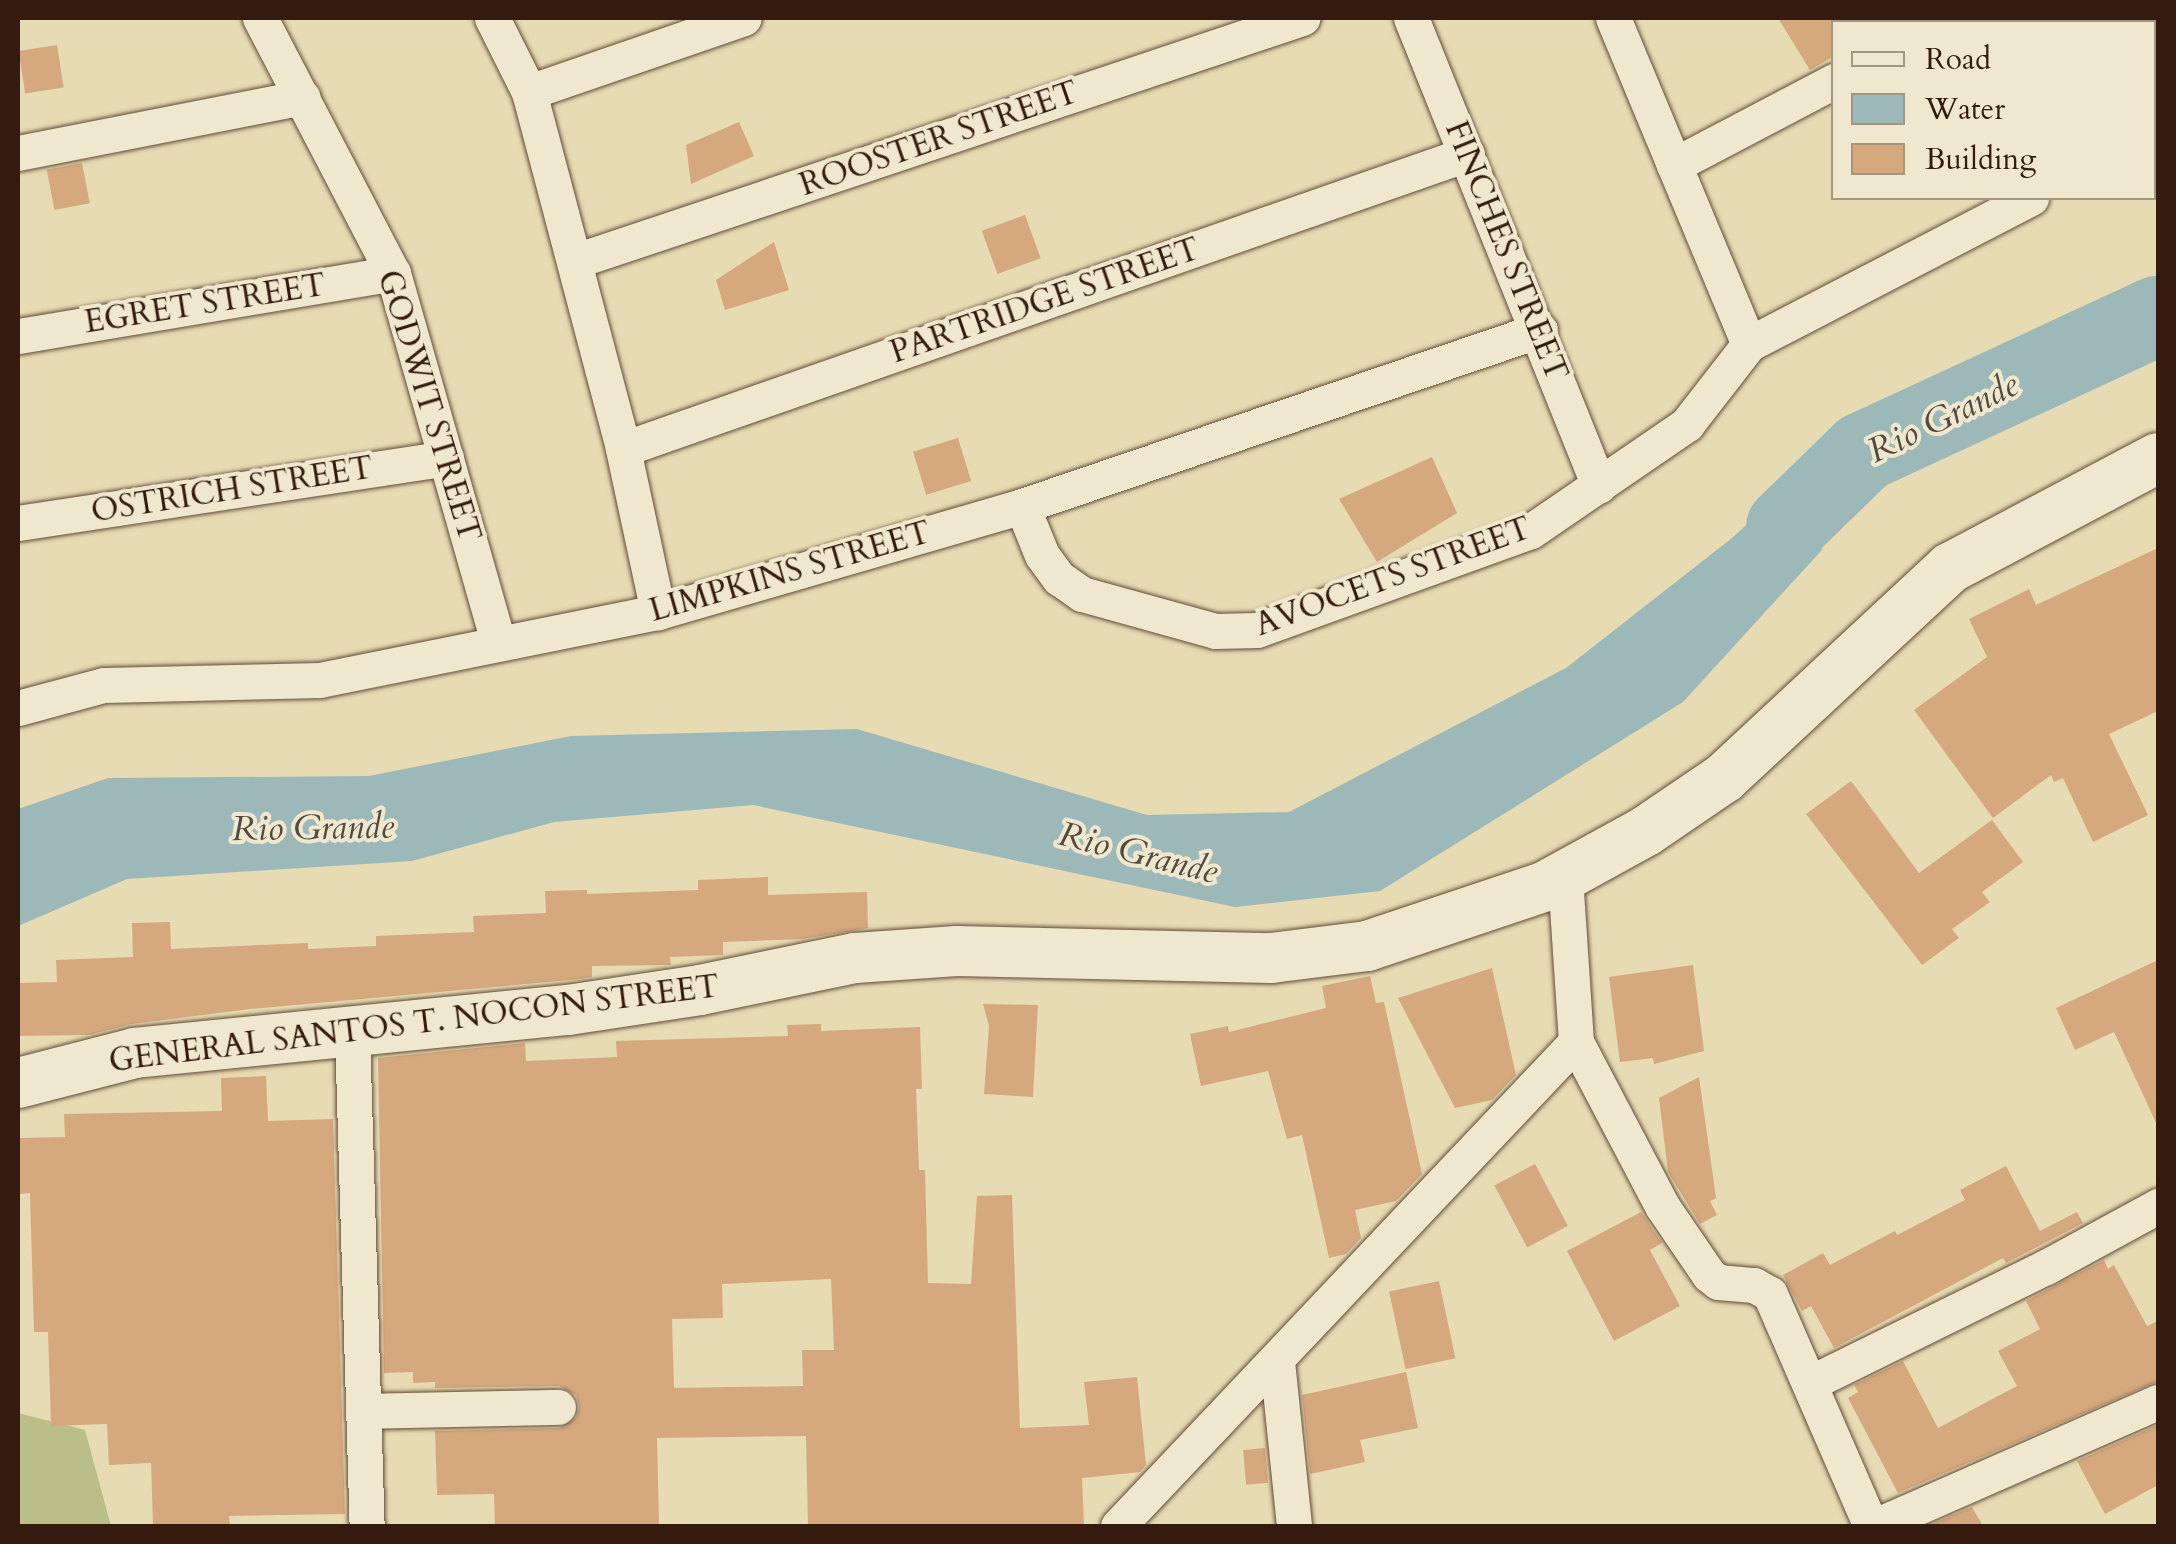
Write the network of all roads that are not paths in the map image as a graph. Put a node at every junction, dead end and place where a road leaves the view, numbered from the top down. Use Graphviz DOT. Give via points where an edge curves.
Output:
graph roads {
  1 [pos="260,18"];
  2 [pos="492,18"];
  3 [pos="744,18"];
  4 [pos="1302,18"];
  5 [pos="1411,18"];
  6 [pos="1613,18"];
  7 [pos="1831,83"];
  8 [pos="529,92"];
  9 [pos="303,96"];
  10 [pos="18,153"];
  11 [pos="1467,154"];
  12 [pos="1674,164"];
  13 [pos="2026,200"];
  14 [pos="575,261"];
  15 [pos="393,273"];
  16 [pos="1540,330"];
  17 [pos="18,336"];
  18 [pos="1749,344"];
  19 [pos="623,448"];
  20 [pos="446,458"];
  21 [pos="2158,458"];
  22 [pos="1599,486"];
  23 [pos="1022,506"];
  24 [pos="18,523"];
  25 [pos="658,612"];
  26 [pos="498,642"];
  27 [pos="18,708"];
  28 [pos="1565,875"];
  29 [pos="352,1032"];
  30 [pos="1576,1042"];
  31 [pos="18,1083"];
  32 [pos="2158,1206"];
  33 [pos="1277,1360"];
  34 [pos="1810,1382"];
  35 [pos="2158,1402"];
  36 [pos="558,1407"];
  37 [pos="364,1411"];
  38 [pos="367,1526"];
  39 [pos="1118,1526"];
  40 [pos="1294,1526"];
  41 [pos="1873,1526"];
  1 -- 9 [label="street, GODWIT STREET"];
  2 -- 8 [label="street"];
  3 -- 8 [label="street"];
  4 -- 14 [label="street, ROOSTER STREET"];
  5 -- 11 [label="street, FINCHES STREET"];
  6 -- 12 [label="street"];
  7 -- 12 [label="street"];
  8 -- 14 [label="street"];
  9 -- 10 [label="street"];
  9 -- 15 [label="street, GODWIT STREET"];
  11 -- 16 [label="street, FINCHES STREET"];
  11 -- 19 [label="street, PARTRIDGE STREET"];
  12 -- 18 [label="street"];
  13 -- 18 [label="street"];
  14 -- 19 [label="street"];
  15 -- 17 [label="street, EGRET STREET"];
  15 -- 20 [label="street, GODWIT STREET"];
  16 -- 22 [label="street, FINCHES STREET"];
  16 -- 23 [label="street, LIMPKINS STREET"];
  18 -- 22 [label="street, AVOCETS STREET" via="1687,424"];
  19 -- 25 [label="street"];
  20 -- 24 [label="street, OSTRICH STREET"];
  20 -- 26 [label="street, GODWIT STREET"];
  21 -- 28 [label="main road, GENERAL SANTOS T. NOCON STREET" via="1950,568 1724,778"];
  22 -- 23 [label="street, AVOCETS STREET" via="1531,531 1234,633 1082,594 1042,554"];
  23 -- 25 [label="street, LIMPKINS STREET"];
  25 -- 26 [label="street, LIMPKINS STREET"];
  26 -- 27 [label="street, LIMPKINS STREET" via="320,680 104,685"];
  28 -- 29 [label="main road, GENERAL SANTOS T. NOCON STREET" via="1367,946 1271,958 957,952 855,958 587,1008"];
  28 -- 30 [label="street"];
  29 -- 31 [label="main road, GENERAL SANTOS T. NOCON STREET" via="135,1054"];
  29 -- 37 [label="street"];
  30 -- 33 [label="street"];
  30 -- 34 [label="street" via="1662,1206 1709,1275 1770,1294"];
  32 -- 34 [label="street"];
  33 -- 39 [label="street"];
  33 -- 40 [label="street"];
  34 -- 41 [label="street"];
  35 -- 41 [label="street"];
  36 -- 37 [label="street"];
  37 -- 38 [label="street"];
}
